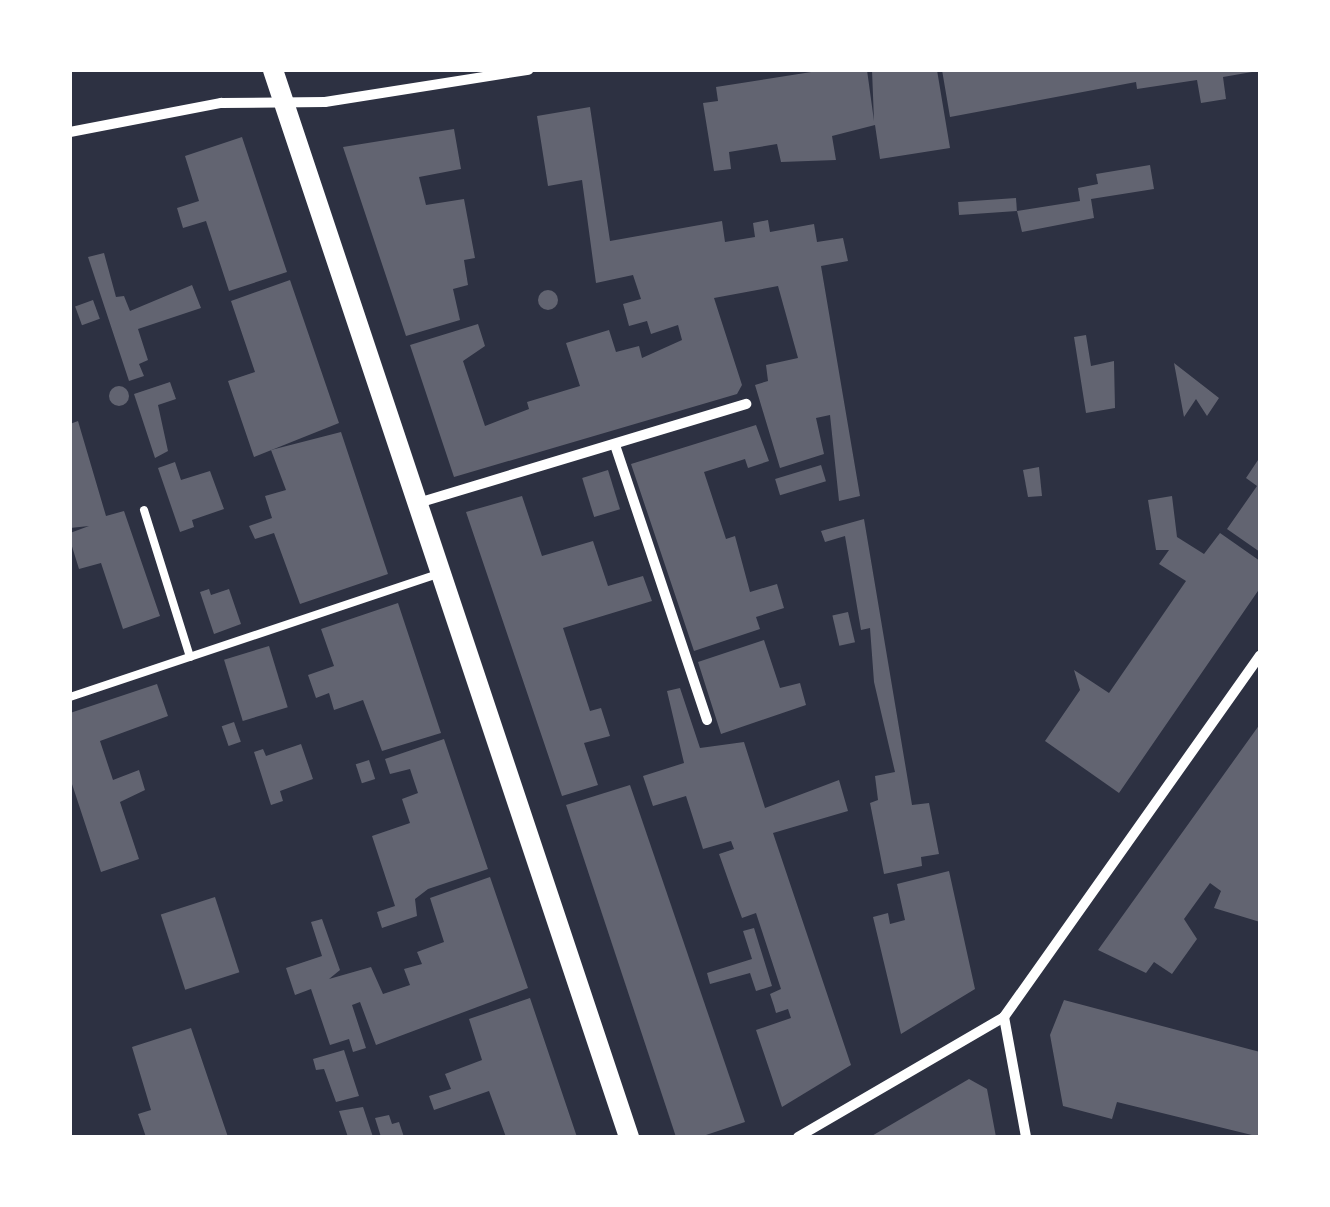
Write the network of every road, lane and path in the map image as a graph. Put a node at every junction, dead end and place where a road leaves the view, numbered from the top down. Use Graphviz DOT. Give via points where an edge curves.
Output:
graph roads {
  1 [pos="273,70"];
  2 [pos="528,70"];
  3 [pos="284,104"];
  4 [pos="70,132"];
  5 [pos="746,404"];
  6 [pos="615,446"];
  7 [pos="417,503"];
  8 [pos="144,510"];
  9 [pos="441,572"];
  10 [pos="1260,656"];
  11 [pos="190,657"];
  12 [pos="70,698"];
  13 [pos="707,720"];
  14 [pos="1004,1017"];
  15 [pos="629,1137"];
  16 [pos="798,1137"];
  17 [pos="1026,1137"];
  1 -- 3 [label="main road"];
  2 -- 3 [label="street"];
  3 -- 4 [label="street" via="221,103"];
  3 -- 7 [label="main road"];
  5 -- 6 [label="street"];
  6 -- 7 [label="street"];
  6 -- 13 [label="street"];
  7 -- 9 [label="main road"];
  8 -- 11 [label="lane"];
  9 -- 11 [label="lane"];
  9 -- 15 [label="main road"];
  10 -- 14 [label="street"];
  11 -- 12 [label="lane"];
  14 -- 16 [label="street"];
  14 -- 17 [label="street"];
}
